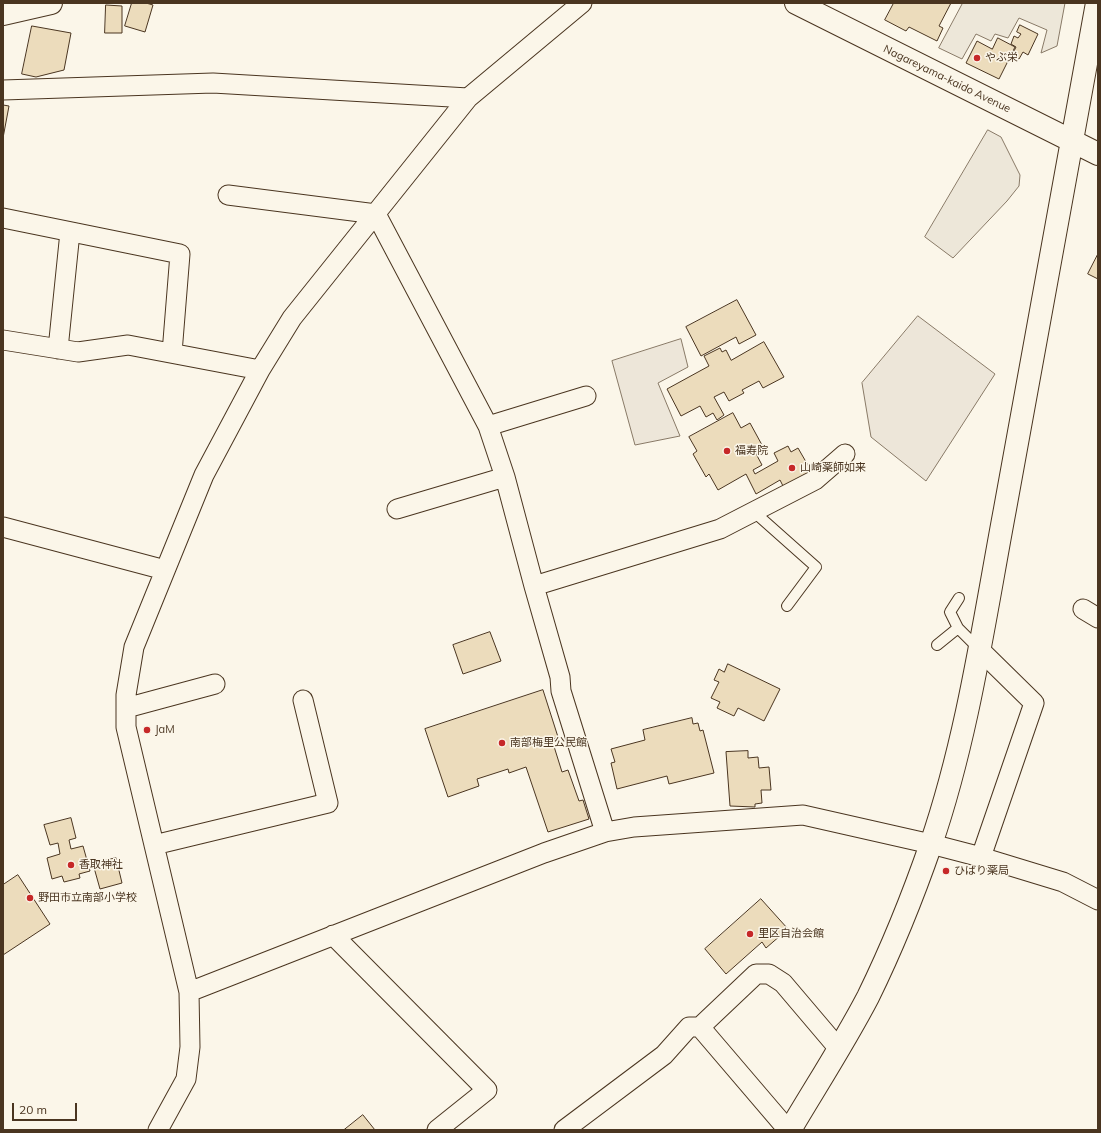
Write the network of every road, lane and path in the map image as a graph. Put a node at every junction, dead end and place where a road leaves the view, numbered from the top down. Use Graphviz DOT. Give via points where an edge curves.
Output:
graph roads {
  1 [pos="582,3"];
  2 [pos="796,3"];
  3 [pos="1097,3"];
  4 [pos="41,4"];
  5 [pos="3,14"];
  6 [pos="3,90"];
  7 [pos="468,98"];
  8 [pos="1070,140"];
  9 [pos="1098,154"];
  10 [pos="228,195"];
  11 [pos="376,214"];
  12 [pos="3,218"];
  13 [pos="70,232"];
  14 [pos="3,340"];
  15 [pos="58,349"];
  16 [pos="172,353"];
  17 [pos="260,370"];
  18 [pos="586,396"];
  19 [pos="488,426"];
  20 [pos="846,454"];
  21 [pos="505,477"];
  22 [pos="397,508"];
  23 [pos="753,511"];
  24 [pos="3,527"];
  25 [pos="165,570"];
  26 [pos="534,586"];
  27 [pos="959,598"];
  28 [pos="787,606"];
  29 [pos="958,628"];
  30 [pos="937,645"];
  31 [pos="979,649"];
  32 [pos="215,684"];
  33 [pos="303,700"];
  34 [pos="126,708"];
  35 [pos="605,832"];
  36 [pos="931,844"];
  37 [pos="154,845"];
  38 [pos="980,857"];
  39 [pos="1098,900"];
  40 [pos="334,935"];
  41 [pos="189,992"];
  42 [pos="700,1027"];
  43 [pos="839,1049"];
  44 [pos="158,1130"];
  45 [pos="437,1130"];
  46 [pos="564,1130"];
  47 [pos="789,1130"];
  1 -- 7 [label="street"];
  2 -- 8 [label="street, Nagareyama-kaido Avenue"];
  3 -- 8 [label="street"];
  4 -- 5 [label="street"];
  6 -- 7 [label="street" via="214,83"];
  7 -- 11 [label="street"];
  8 -- 9 [label="street, Nagareyama-kaido Avenue"];
  8 -- 31 [label="street"];
  10 -- 11 [label="street"];
  11 -- 17 [label="street" via="292,318"];
  11 -- 19 [label="street"];
  12 -- 13 [label="street"];
  13 -- 15 [label="street"];
  13 -- 16 [label="street" via="180,254"];
  14 -- 15 [label="street"];
  15 -- 16 [label="street" via="78,352 128,345"];
  16 -- 17 [label="street"];
  17 -- 25 [label="street" via="204,475"];
  18 -- 19 [label="street"];
  19 -- 21 [label="street"];
  20 -- 23 [label="street" via="815,480"];
  21 -- 22 [label="street"];
  21 -- 26 [label="street"];
  23 -- 26 [label="street" via="720,529"];
  23 -- 28 [label="lane" via="816,567"];
  24 -- 25 [label="street"];
  25 -- 34 [label="street" via="134,647"];
  26 -- 35 [label="street" via="560,677 561,691"];
  27 -- 29 [label="lane" via="950,612"];
  29 -- 30 [label="lane"];
  29 -- 31 [label="lane"];
  31 -- 36 [label="street" via="959,743"];
  31 -- 38 [label="street" via="1034,703"];
  32 -- 34 [label="street"];
  33 -- 37 [label="street" via="328,803"];
  34 -- 37 [label="street" via="126,728"];
  35 -- 36 [label="street" via="634,827 803,814"];
  35 -- 40 [label="street" via="544,853"];
  36 -- 38 [label="street"];
  36 -- 43 [label="street" via="895,938 868,997"];
  37 -- 41 [label="street"];
  38 -- 39 [label="street" via="1063,882"];
  40 -- 41 [label="street"];
  40 -- 45 [label="street" via="487,1090"];
  41 -- 44 [label="street" via="190,1047 186,1079"];
  42 -- 43 [label="street" via="756,974 769,974 783,983"];
  42 -- 46 [label="street" via="689,1027 664,1055"];
  42 -- 47 [label="street"];
  43 -- 47 [label="street"];
}
